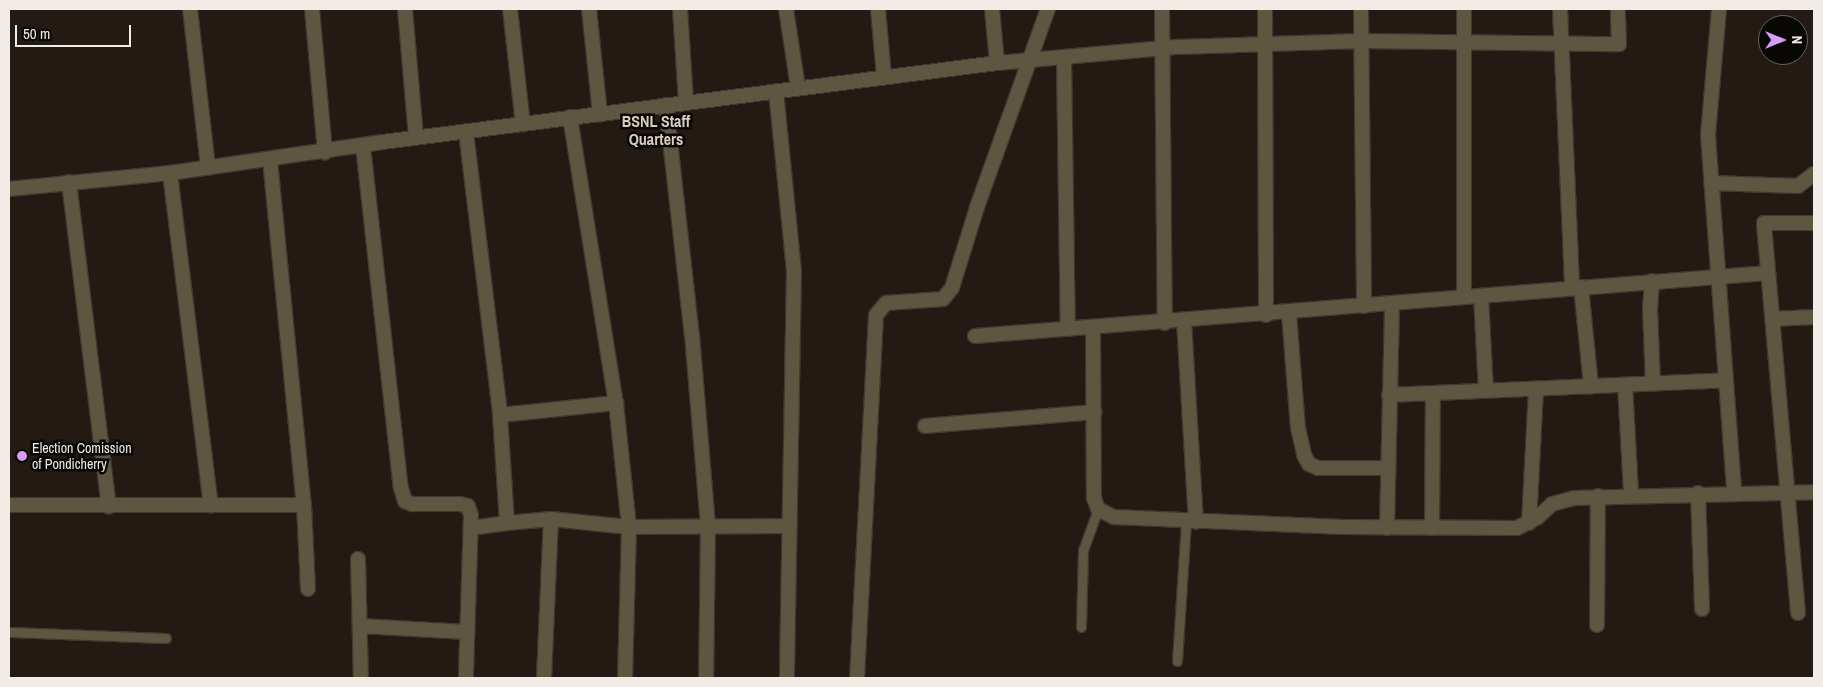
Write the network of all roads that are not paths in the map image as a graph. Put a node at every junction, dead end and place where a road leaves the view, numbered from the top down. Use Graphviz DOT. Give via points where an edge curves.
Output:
graph roads {
  1 [pos="190,9"];
  2 [pos="312,9"];
  3 [pos="405,9"];
  4 [pos="510,9"];
  5 [pos="589,9"];
  6 [pos="680,9"];
  7 [pos="786,9"];
  8 [pos="878,9"];
  9 [pos="992,9"];
  10 [pos="1048,9"];
  11 [pos="1162,9"];
  12 [pos="1265,9"];
  13 [pos="1361,9"];
  14 [pos="1464,9"];
  15 [pos="1560,9"];
  16 [pos="1618,9"];
  17 [pos="1719,9"];
  18 [pos="1361,41"];
  19 [pos="1561,43"];
  20 [pos="1266,44"];
  21 [pos="1465,44"];
  22 [pos="1162,49"];
  23 [pos="1064,58"];
  24 [pos="1030,60"];
  25 [pos="997,63"];
  26 [pos="884,76"];
  27 [pos="798,87"];
  28 [pos="776,91"];
  29 [pos="686,102"];
  30 [pos="666,105"];
  31 [pos="600,114"];
  32 [pos="570,117"];
  33 [pos="523,124"];
  34 [pos="466,132"];
  35 [pos="416,138"];
  36 [pos="363,146"];
  37 [pos="325,152"];
  38 [pos="270,160"];
  39 [pos="208,168"];
  40 [pos="170,173"];
  41 [pos="1814,174"];
  42 [pos="69,182"];
  43 [pos="1711,183"];
  44 [pos="9,189"];
  45 [pos="1814,223"];
  46 [pos="1768,273"];
  47 [pos="1719,276"];
  48 [pos="1652,281"];
  49 [pos="1576,287"];
  50 [pos="1481,296"];
  51 [pos="1464,297"];
  52 [pos="1392,303"];
  53 [pos="1364,306"];
  54 [pos="1289,314"];
  55 [pos="1266,315"];
  56 [pos="1814,317"];
  57 [pos="1772,319"];
  58 [pos="1184,321"];
  59 [pos="1165,323"];
  60 [pos="1092,328"];
  61 [pos="1068,329"];
  62 [pos="975,336"];
  63 [pos="1726,380"];
  64 [pos="1653,384"];
  65 [pos="1625,385"];
  66 [pos="1591,386"];
  67 [pos="1536,389"];
  68 [pos="1486,391"];
  69 [pos="1434,393"];
  70 [pos="1389,395"];
  71 [pos="616,403"];
  72 [pos="1094,412"];
  73 [pos="500,415"];
  74 [pos="925,426"];
  75 [pos="1387,468"];
  76 [pos="1734,492"];
  77 [pos="1788,492"];
  78 [pos="1814,492"];
  79 [pos="1698,493"];
  80 [pos="1631,494"];
  81 [pos="1598,496"];
  82 [pos="9,505"];
  83 [pos="211,505"];
  84 [pos="304,505"];
  85 [pos="109,507"];
  86 [pos="1098,509"];
  87 [pos="551,520"];
  88 [pos="1191,522"];
  89 [pos="1529,522"];
  90 [pos="507,523"];
  91 [pos="708,525"];
  92 [pos="790,526"];
  93 [pos="629,527"];
  94 [pos="471,528"];
  95 [pos="1387,528"];
  96 [pos="1432,528"];
  97 [pos="358,559"];
  98 [pos="308,589"];
  99 [pos="1702,609"];
  100 [pos="1798,614"];
  101 [pos="1597,625"];
  102 [pos="360,626"];
  103 [pos="1082,628"];
  104 [pos="9,632"];
  105 [pos="467,632"];
  106 [pos="166,638"];
  107 [pos="1178,660"];
  108 [pos="361,678"];
  109 [pos="466,678"];
  110 [pos="544,678"];
  111 [pos="625,678"];
  112 [pos="706,678"];
  113 [pos="787,678"];
  114 [pos="857,678"];
  1 -- 39 [label="street"];
  2 -- 37 [label="street"];
  3 -- 35 [label="street"];
  4 -- 33 [label="street"];
  5 -- 31 [label="street"];
  6 -- 29 [label="street"];
  7 -- 27 [label="street"];
  8 -- 26 [label="street"];
  9 -- 25 [label="street"];
  10 -- 24 [label="street"];
  11 -- 22 [label="street"];
  12 -- 20 [label="street"];
  13 -- 18 [label="street"];
  14 -- 21 [label="street"];
  15 -- 19 [label="street"];
  16 -- 19 [label="street" via="1619,44"];
  17 -- 43 [label="street" via="1708,135"];
  18 -- 20 [label="street"];
  18 -- 21 [label="street"];
  18 -- 53 [label="street"];
  19 -- 21 [label="street"];
  19 -- 49 [label="street"];
  20 -- 22 [label="street"];
  20 -- 55 [label="street"];
  21 -- 51 [label="street"];
  22 -- 23 [label="street"];
  22 -- 59 [label="street"];
  23 -- 24 [label="street"];
  23 -- 61 [label="street"];
  24 -- 25 [label="street"];
  24 -- 114 [label="street" via="952,288 943,299 886,303 876,315"];
  25 -- 26 [label="street"];
  26 -- 27 [label="street"];
  27 -- 28 [label="street"];
  28 -- 29 [label="street"];
  28 -- 92 [label="street" via="794,270"];
  29 -- 30 [label="street"];
  30 -- 31 [label="street"];
  30 -- 91 [label="street" via="692,336"];
  31 -- 32 [label="street"];
  32 -- 33 [label="street"];
  32 -- 71 [label="street"];
  33 -- 34 [label="street"];
  34 -- 35 [label="street"];
  34 -- 73 [label="street"];
  35 -- 36 [label="street"];
  36 -- 37 [label="street"];
  36 -- 94 [label="street" via="401,488 405,501 412,504 468,506"];
  37 -- 38 [label="street"];
  38 -- 39 [label="street"];
  38 -- 84 [label="street"];
  39 -- 40 [label="street"];
  40 -- 42 [label="street"];
  40 -- 83 [label="street"];
  41 -- 43 [label="street" via="1798,186"];
  42 -- 44 [label="street"];
  42 -- 85 [label="street"];
  43 -- 47 [label="street"];
  45 -- 46 [label="street" via="1764,223"];
  46 -- 47 [label="street"];
  46 -- 57 [label="street"];
  47 -- 48 [label="street"];
  47 -- 63 [label="street"];
  48 -- 49 [label="street"];
  48 -- 64 [label="street"];
  49 -- 50 [label="street"];
  49 -- 66 [label="street"];
  50 -- 51 [label="street"];
  50 -- 68 [label="street"];
  51 -- 52 [label="street"];
  52 -- 53 [label="street"];
  52 -- 70 [label="street"];
  53 -- 54 [label="street"];
  54 -- 55 [label="street"];
  54 -- 75 [label="street" via="1298,428 1309,464 1318,468"];
  55 -- 58 [label="street"];
  56 -- 57 [label="street"];
  57 -- 77 [label="street"];
  58 -- 59 [label="street"];
  58 -- 88 [label="street"];
  59 -- 60 [label="street"];
  60 -- 61 [label="street"];
  60 -- 72 [label="street"];
  61 -- 62 [label="street"];
  63 -- 64 [label="street"];
  63 -- 76 [label="street"];
  64 -- 65 [label="street"];
  65 -- 66 [label="street"];
  65 -- 80 [label="street"];
  66 -- 67 [label="street"];
  67 -- 68 [label="street"];
  67 -- 89 [label="street"];
  68 -- 69 [label="street"];
  69 -- 70 [label="street"];
  69 -- 96 [label="street"];
  70 -- 75 [label="street"];
  71 -- 73 [label="street"];
  71 -- 93 [label="street"];
  72 -- 74 [label="street"];
  72 -- 86 [label="street" via="1094,498"];
  73 -- 90 [label="street"];
  75 -- 95 [label="street"];
  76 -- 77 [label="street"];
  76 -- 79 [label="street"];
  77 -- 78 [label="street"];
  77 -- 100 [label="street"];
  79 -- 80 [label="street"];
  79 -- 99 [label="street"];
  80 -- 81 [label="street"];
  81 -- 89 [label="street" via="1552,504"];
  81 -- 101 [label="street"];
  82 -- 85 [label="street"];
  83 -- 84 [label="street"];
  83 -- 85 [label="street"];
  84 -- 98 [label="street"];
  86 -- 88 [label="street" via="1114,517"];
  86 -- 103 [label="lane" via="1083,550"];
  87 -- 90 [label="street"];
  87 -- 93 [label="street"];
  87 -- 110 [label="street"];
  88 -- 95 [label="street"];
  88 -- 107 [label="lane"];
  89 -- 96 [label="street" via="1517,528"];
  90 -- 94 [label="street"];
  91 -- 92 [label="street"];
  91 -- 93 [label="street"];
  91 -- 112 [label="street"];
  92 -- 113 [label="street"];
  93 -- 111 [label="street"];
  94 -- 105 [label="street"];
  95 -- 96 [label="street"];
  97 -- 102 [label="street"];
  102 -- 105 [label="street"];
  102 -- 108 [label="street"];
  104 -- 106 [label="lane"];
  105 -- 109 [label="street"];
}
